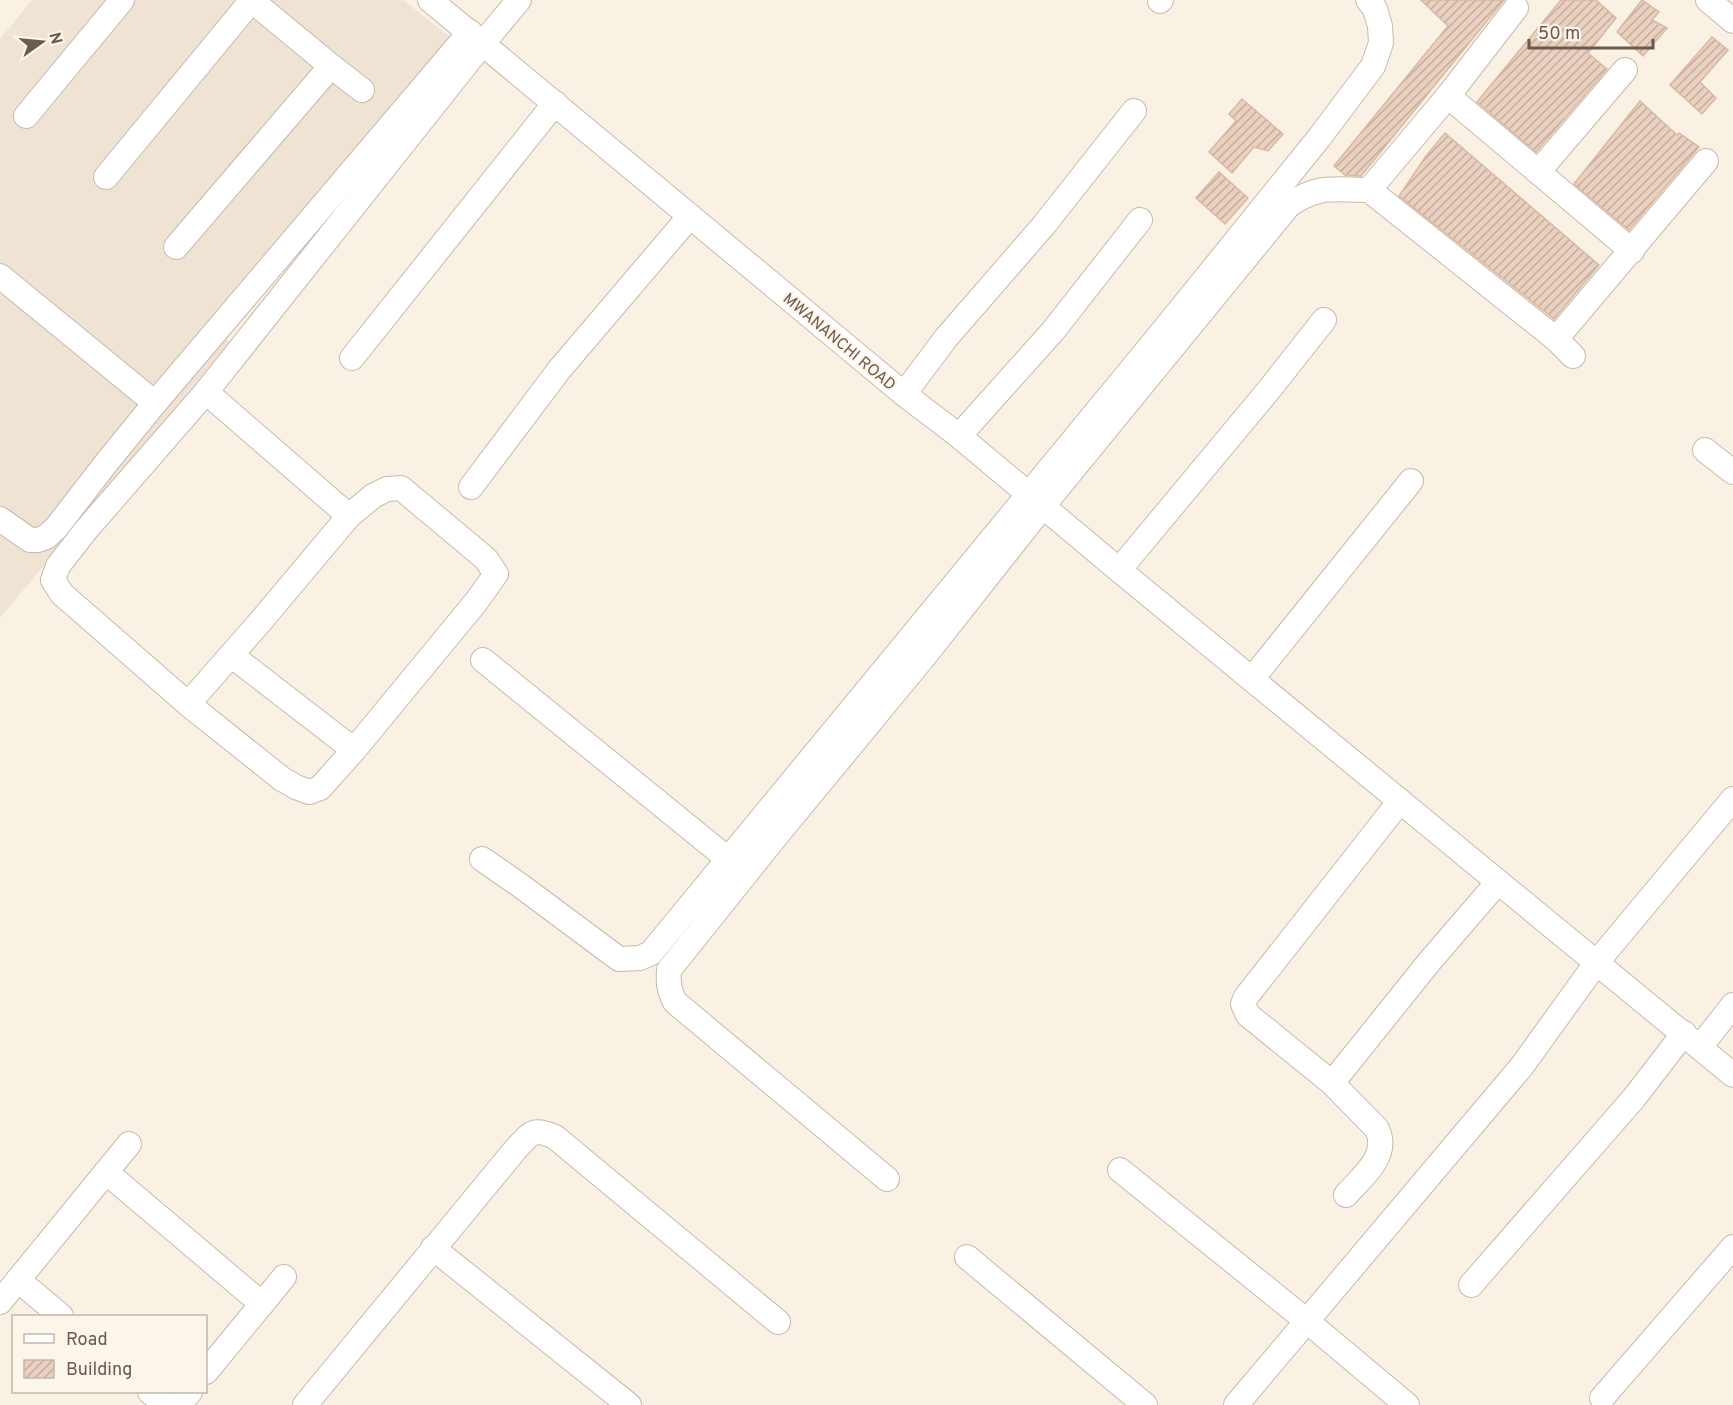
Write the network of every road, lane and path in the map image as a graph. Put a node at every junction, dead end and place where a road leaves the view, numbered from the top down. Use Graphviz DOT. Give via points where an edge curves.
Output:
graph roads {
  1 [pos="122,0"];
  2 [pos="251,0"];
  3 [pos="430,0"];
  4 [pos="519,0"];
  5 [pos="1368,0"];
  6 [pos="1516,8"];
  7 [pos="476,37"];
  8 [pos="331,66"];
  9 [pos="1625,70"];
  10 [pos="362,90"];
  11 [pos="1448,96"];
  12 [pos="555,103"];
  13 [pos="1134,111"];
  14 [pos="26,116"];
  15 [pos="1706,161"];
  16 [pos="1538,172"];
  17 [pos="106,177"];
  18 [pos="1369,190"];
  19 [pos="690,216"];
  20 [pos="1140,220"];
  21 [pos="176,248"];
  22 [pos="1632,251"];
  23 [pos="0,276"];
  24 [pos="1324,320"];
  25 [pos="1556,339"];
  26 [pos="1573,356"];
  27 [pos="352,358"];
  28 [pos="206,392"];
  29 [pos="904,394"];
  30 [pos="155,403"];
  31 [pos="959,436"];
  32 [pos="1705,450"];
  33 [pos="1733,472"];
  34 [pos="1411,481"];
  35 [pos="471,487"];
  36 [pos="1035,500"];
  37 [pos="349,516"];
  38 [pos="0,519"];
  39 [pos="1119,570"];
  40 [pos="231,655"];
  41 [pos="483,660"];
  42 [pos="1252,678"];
  43 [pos="189,704"];
  44 [pos="354,750"];
  45 [pos="1733,799"];
  46 [pos="1400,801"];
  47 [pos="482,859"];
  48 [pos="728,859"];
  49 [pos="1498,882"];
  50 [pos="1597,962"];
  51 [pos="1733,1005"];
  52 [pos="1692,1040"];
  53 [pos="1733,1075"];
  54 [pos="1332,1083"];
  55 [pos="129,1144"];
  56 [pos="1120,1170"];
  57 [pos="106,1172"];
  58 [pos="887,1179"];
  59 [pos="1346,1195"];
  60 [pos="1733,1247"];
  61 [pos="434,1248"];
  62 [pos="967,1257"];
  63 [pos="285,1277"];
  64 [pos="18,1280"];
  65 [pos="1471,1285"];
  66 [pos="0,1302"];
  67 [pos="262,1304"];
  68 [pos="59,1315"];
  69 [pos="778,1322"];
  70 [pos="1308,1322"];
  71 [pos="207,1371"];
  72 [pos="151,1393"];
  73 [pos="188,1393"];
  74 [pos="1602,1398"];
  75 [pos="166,1405"];
  76 [pos="178,1405"];
  77 [pos="305,1405"];
  78 [pos="629,1405"];
  79 [pos="1145,1405"];
  80 [pos="1236,1405"];
  81 [pos="1407,1405"];
  1 -- 14 [label="street"];
  2 -- 8 [label="street"];
  2 -- 17 [label="street"];
  3 -- 7 [label="street, MWANANCHI ROAD"];
  4 -- 7 [label="street"];
  5 -- 36 [label="street" via="1380,26 1381,43 1373,66 1163,330"];
  6 -- 11 [label="street"];
  7 -- 12 [label="street, MWANANCHI ROAD"];
  7 -- 28 [label="street"];
  7 -- 30 [label="street"];
  8 -- 10 [label="street"];
  8 -- 21 [label="street"];
  9 -- 16 [label="street"];
  11 -- 16 [label="street"];
  11 -- 18 [label="street"];
  12 -- 19 [label="street, MWANANCHI ROAD"];
  12 -- 27 [label="street"];
  13 -- 29 [label="street"];
  15 -- 22 [label="street"];
  16 -- 22 [label="street"];
  18 -- 25 [label="street"];
  18 -- 36 [label="street" via="1318,190 1289,205"];
  19 -- 29 [label="street, MWANANCHI ROAD"];
  19 -- 35 [label="street" via="559,369"];
  20 -- 31 [label="street" via="1053,330"];
  22 -- 25 [label="street"];
  23 -- 30 [label="street"];
  24 -- 39 [label="street" via="1269,392"];
  25 -- 26 [label="street"];
  28 -- 37 [label="street"];
  28 -- 43 [label="street" via="86,530 58,566 53,580 62,594"];
  29 -- 31 [label="street, MWANANCHI ROAD"];
  30 -- 38 [label="street" via="46,537 30,540"];
  31 -- 36 [label="street, MWANANCHI ROAD"];
  32 -- 33 [label="street"];
  34 -- 42 [label="street"];
  36 -- 39 [label="street, MWANANCHI ROAD"];
  36 -- 48 [label="street"];
  36 -- 58 [label="street" via="927,653 669,970 668,982 675,1002"];
  37 -- 40 [label="street"];
  37 -- 44 [label="street" via="373,496 401,488 486,559 496,574"];
  39 -- 42 [label="street, MWANANCHI ROAD"];
  40 -- 43 [label="street"];
  40 -- 44 [label="street"];
  41 -- 48 [label="street"];
  42 -- 46 [label="street, MWANANCHI ROAD"];
  43 -- 44 [label="street" via="282,779 309,792 320,788"];
  45 -- 50 [label="street"];
  46 -- 49 [label="street, MWANANCHI ROAD"];
  46 -- 54 [label="street" via="1243,1004 1248,1015"];
  47 -- 48 [label="street" via="604,949 619,959 632,960 651,953"];
  49 -- 50 [label="street, MWANANCHI ROAD"];
  49 -- 54 [label="street"];
  50 -- 52 [label="street, MWANANCHI ROAD"];
  50 -- 70 [label="street" via="1522,1066"];
  51 -- 52 [label="street"];
  52 -- 53 [label="street, MWANANCHI ROAD"];
  52 -- 65 [label="street" via="1634,1098"];
  54 -- 59 [label="street" via="1381,1137 1378,1156"];
  55 -- 57 [label="street"];
  56 -- 70 [label="street"];
  57 -- 64 [label="street"];
  57 -- 67 [label="street"];
  60 -- 74 [label="street"];
  61 -- 69 [label="street" via="515,1150 530,1134 542,1131 555,1137"];
  61 -- 77 [label="street"];
  61 -- 78 [label="street"];
  62 -- 79 [label="street"];
  63 -- 67 [label="street"];
  64 -- 66 [label="street"];
  64 -- 68 [label="street"];
  67 -- 71 [label="street"];
  70 -- 80 [label="street"];
  70 -- 81 [label="street"];
  72 -- 75 [label="street"];
  73 -- 76 [label="street"];
}
